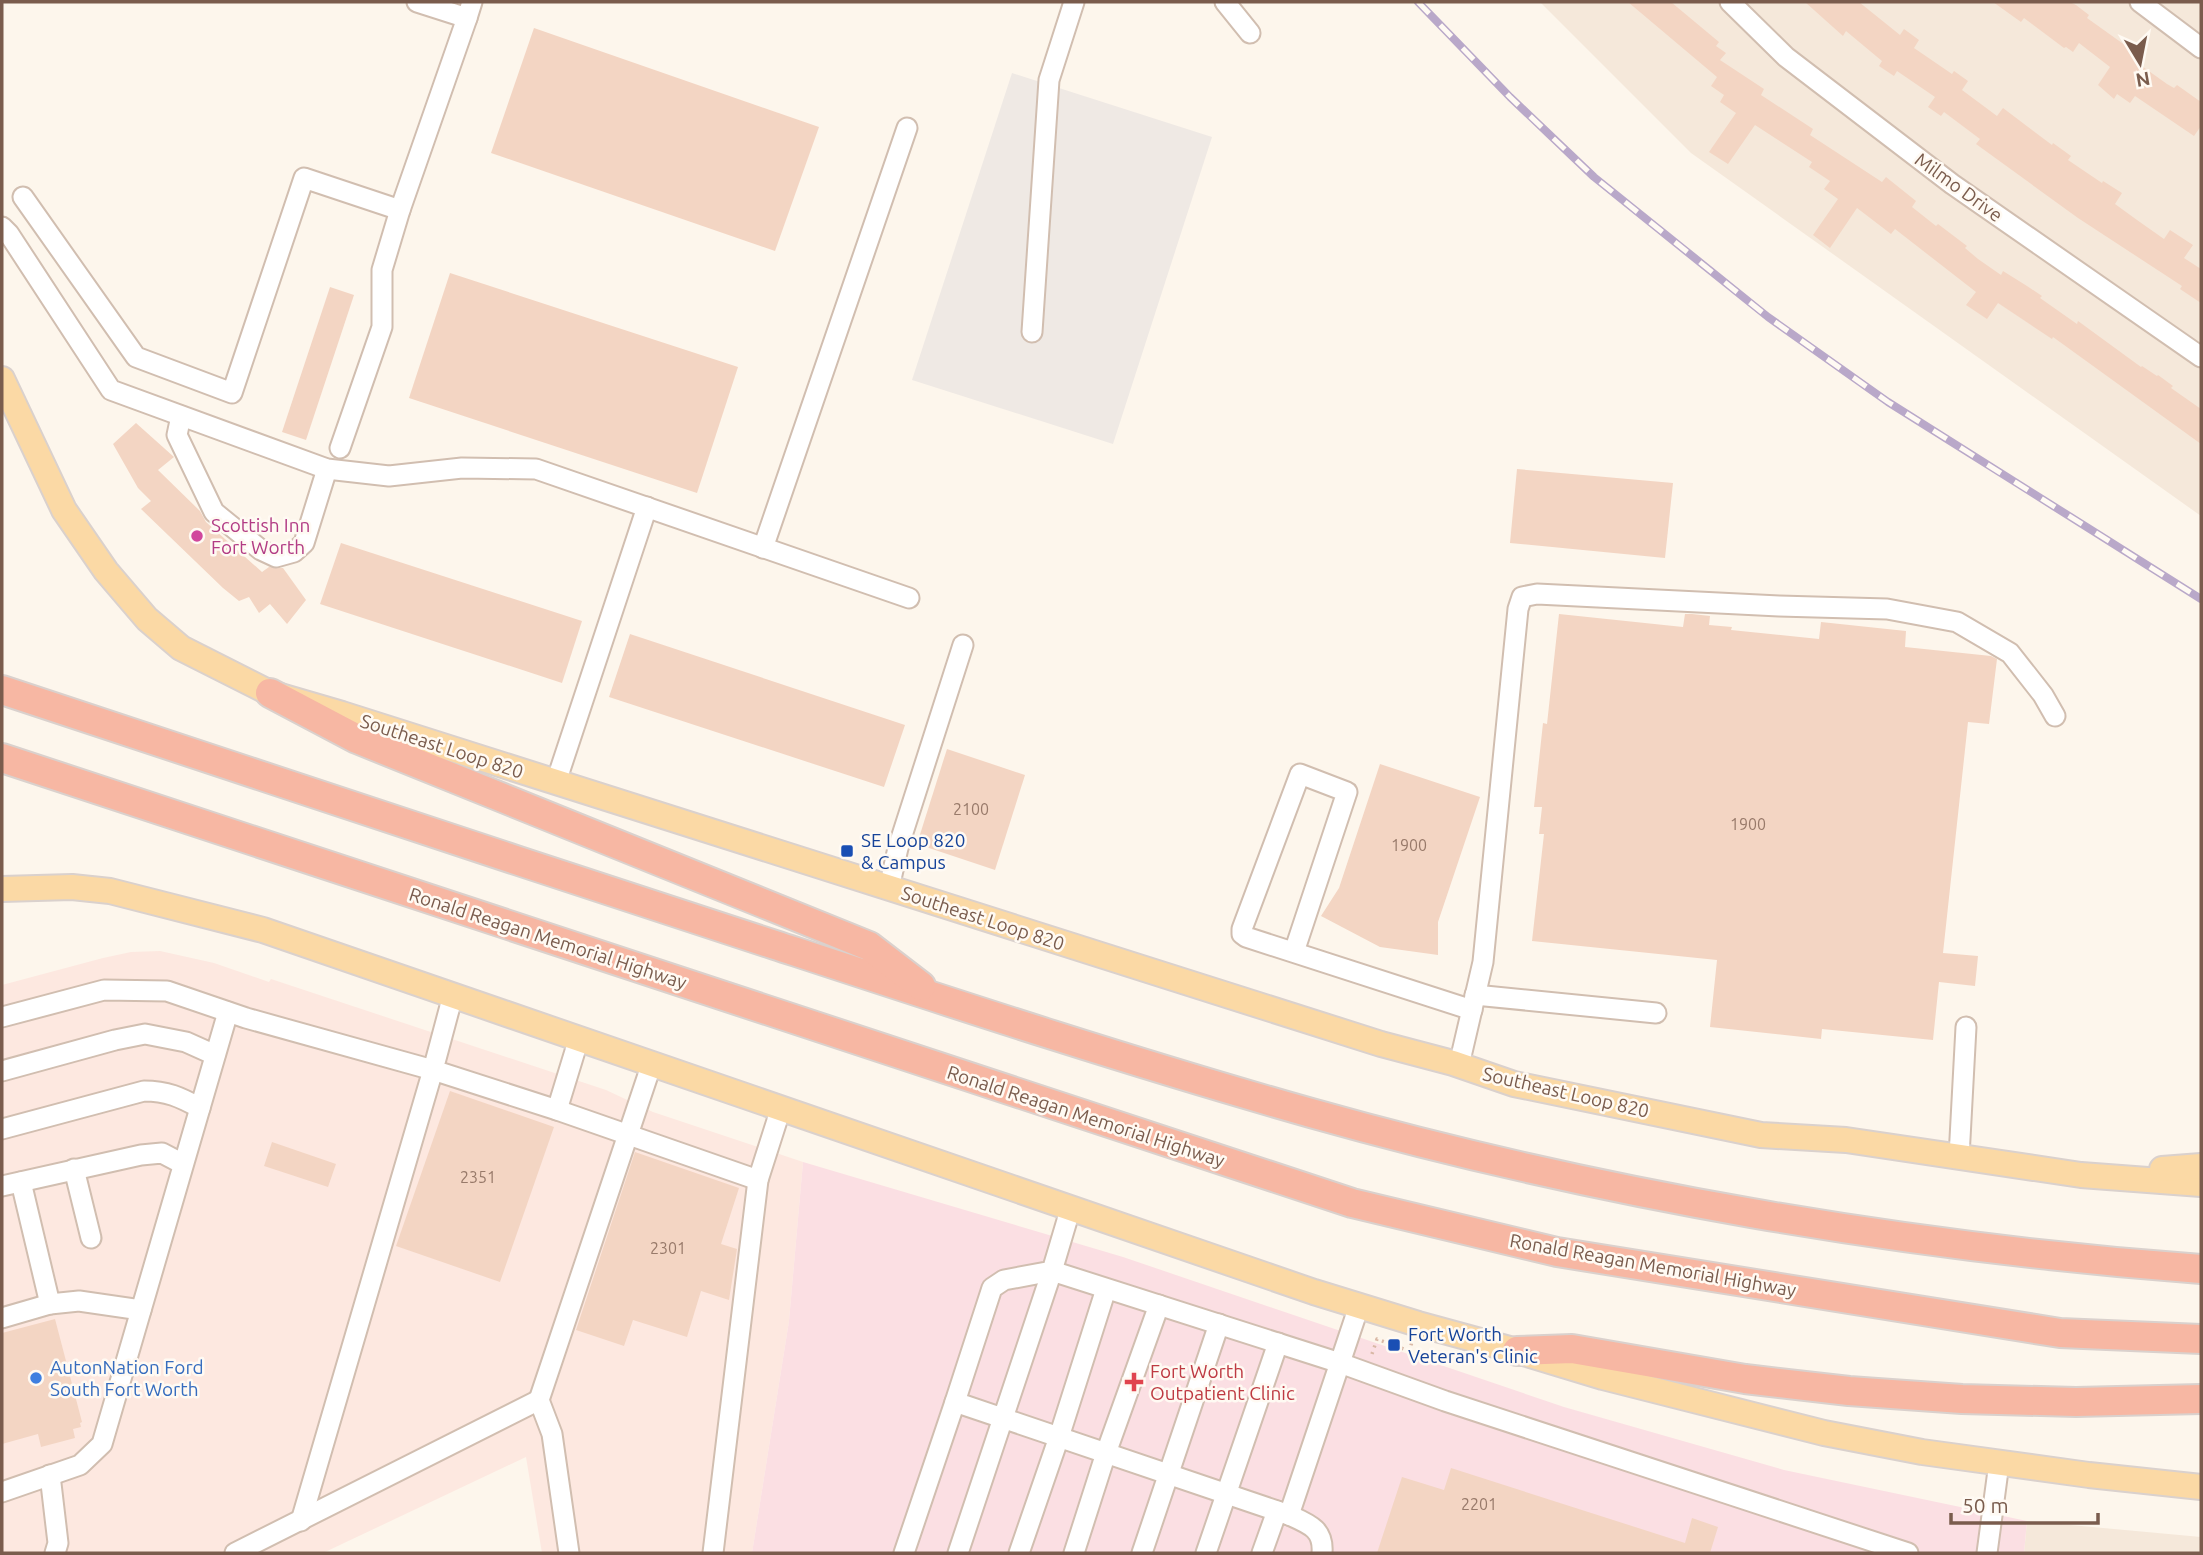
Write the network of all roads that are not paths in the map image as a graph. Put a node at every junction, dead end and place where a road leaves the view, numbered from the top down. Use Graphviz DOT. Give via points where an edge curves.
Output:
graph roads {
  1 [pos="417,2"];
  2 [pos="1074,2"];
  3 [pos="1225,2"];
  4 [pos="1730,2"];
  5 [pos="2140,2"];
  6 [pos="469,10"];
  7 [pos="1250,33"];
  8 [pos="2201,48"];
  9 [pos="907,128"];
  10 [pos="23,197"];
  11 [pos="400,210"];
  12 [pos="2,228"];
  13 [pos="1032,332"];
  14 [pos="2201,357"];
  15 [pos="2,379"];
  16 [pos="181,416"];
  17 [pos="340,448"];
  18 [pos="327,469"];
  19 [pos="647,507"];
  20 [pos="763,548"];
  21 [pos="909,598"];
  22 [pos="963,645"];
  23 [pos="2,690"];
  24 [pos="270,693"];
  25 [pos="2054,716"];
  26 [pos="2,758"];
  27 [pos="556,782"];
  28 [pos="890,888"];
  29 [pos="2,889"];
  30 [pos="1294,952"];
  31 [pos="453,995"];
  32 [pos="937,998"];
  33 [pos="1474,1002"];
  34 [pos="228,1012"];
  35 [pos="1656,1013"];
  36 [pos="2,1017"];
  37 [pos="1966,1027"];
  38 [pos="579,1038"];
  39 [pos="215,1055"];
  40 [pos="652,1063"];
  41 [pos="1459,1065"];
  42 [pos="433,1070"];
  43 [pos="2,1071"];
  44 [pos="200,1108"];
  45 [pos="781,1108"];
  46 [pos="557,1110"];
  47 [pos="2,1129"];
  48 [pos="628,1136"];
  49 [pos="1959,1157"];
  50 [pos="183,1164"];
  51 [pos="2201,1166"];
  52 [pos="74,1168"];
  53 [pos="2081,1175"];
  54 [pos="758,1180"];
  55 [pos="11,1184"];
  56 [pos="2201,1184"];
  57 [pos="1071,1207"];
  58 [pos="91,1238"];
  59 [pos="2201,1269"];
  60 [pos="1052,1271"];
  61 [pos="1107,1289"];
  62 [pos="50,1304"];
  63 [pos="1159,1306"];
  64 [pos="1359,1306"];
  65 [pos="141,1310"];
  66 [pos="2,1318"];
  67 [pos="1219,1324"];
  68 [pos="2201,1339"];
  69 [pos="1278,1343"];
  70 [pos="1517,1351"];
  71 [pos="1340,1363"];
  72 [pos="2201,1399"];
  73 [pos="539,1400"];
  74 [pos="955,1402"];
  75 [pos="1004,1419"];
  76 [pos="1059,1437"];
  77 [pos="1106,1453"];
  78 [pos="1999,1463"];
  79 [pos="50,1475"];
  80 [pos="1169,1475"];
  81 [pos="2201,1487"];
  82 [pos="2,1492"];
  83 [pos="1225,1494"];
  84 [pos="1283,1513"];
  85 [pos="301,1521"];
  86 [pos="55,1553"];
  87 [pos="235,1553"];
  88 [pos="569,1553"];
  89 [pos="713,1553"];
  90 [pos="904,1553"];
  91 [pos="958,1553"];
  92 [pos="1019,1553"];
  93 [pos="1074,1553"];
  94 [pos="1142,1553"];
  95 [pos="1206,1553"];
  96 [pos="1262,1553"];
  97 [pos="1322,1553"];
  98 [pos="1908,1553"];
  99 [pos="1987,1553"];
  1 -- 6 [label="street"];
  2 -- 13 [label="street" via="1049,80"];
  3 -- 7 [label="street"];
  4 -- 14 [label="street, Milmo Drive" via="1786,57 1941,175"];
  5 -- 8 [label="street"];
  6 -- 11 [label="street"];
  9 -- 20 [label="street"];
  10 -- 11 [label="street" via="136,357 232,393 303,178"];
  11 -- 17 [label="street" via="382,271 382,327"];
  12 -- 16 [label="street" via="111,390"];
  15 -- 24 [label="main road, Southeast Loop 820" via="64,510 106,571 147,619 181,648"];
  16 -- 18 [label="street"];
  16 -- 18 [label="street" via="177,435 214,512 261,550 276,556 294,552 304,543"];
  18 -- 19 [label="street" via="389,476 462,468 536,469"];
  19 -- 20 [label="street"];
  19 -- 27 [label="street"];
  20 -- 21 [label="street"];
  22 -- 28 [label="street" via="898,848"];
  23 -- 32 [label="highway"];
  24 -- 27 [label="main road, Southeast Loop 820"];
  24 -- 32 [label="highway" via="369,744 869,946"];
  25 -- 33 [label="street" via="2010,653 1957,622 1887,609 1522,597 1483,962"];
  26 -- 68 [label="highway, Ronald Reagan Memorial Highway" via="1352,1203 1557,1252 2046,1331"];
  27 -- 28 [label="main road, Southeast Loop 820"];
  28 -- 41 [label="main road, Southeast Loop 820"];
  29 -- 31 [label="main road" via="110,891 263,930"];
  30 -- 30 [label="street" via="1246,937 1242,929 1300,774 1347,792"];
  30 -- 33 [label="street"];
  31 -- 38 [label="main road"];
  31 -- 42 [label="street"];
  32 -- 59 [label="highway" via="1314,1114 1576,1178 1745,1212 1871,1231"];
  33 -- 35 [label="street"];
  33 -- 41 [label="street"];
  34 -- 36 [label="street" via="167,991 104,990"];
  34 -- 39 [label="street"];
  34 -- 42 [label="street"];
  37 -- 49 [label="street"];
  38 -- 40 [label="main road"];
  38 -- 46 [label="street"];
  39 -- 43 [label="street" via="187,1042 145,1034"];
  39 -- 44 [label="street"];
  40 -- 45 [label="main road"];
  40 -- 48 [label="street"];
  41 -- 49 [label="main road, Southeast Loop 820" via="1514,1084 1761,1135 1846,1140"];
  42 -- 46 [label="street"];
  42 -- 85 [label="street"];
  44 -- 47 [label="street" via="163,1091 144,1091"];
  44 -- 50 [label="street"];
  45 -- 54 [label="street"];
  45 -- 57 [label="main road"];
  46 -- 48 [label="street"];
  48 -- 54 [label="street"];
  48 -- 73 [label="street"];
  49 -- 53 [label="main road, Southeast Loop 820"];
  50 -- 52 [label="street" via="162,1153"];
  50 -- 65 [label="street"];
  51 -- 53 [label="main road, Southeast Loop 820"];
  52 -- 55 [label="street"];
  52 -- 58 [label="street"];
  53 -- 56 [label="main road, Southeast Loop 820"];
  54 -- 89 [label="street"];
  55 -- 62 [label="street"];
  57 -- 60 [label="street"];
  57 -- 64 [label="main road"];
  60 -- 61 [label="street"];
  60 -- 74 [label="street" via="1004,1280 992,1288"];
  60 -- 75 [label="street"];
  61 -- 63 [label="street"];
  61 -- 76 [label="street"];
  62 -- 65 [label="street" via="79,1301"];
  62 -- 66 [label="street"];
  63 -- 67 [label="street"];
  63 -- 77 [label="street"];
  64 -- 70 [label="main road"];
  64 -- 71 [label="street"];
  65 -- 79 [label="street" via="102,1444 80,1465"];
  67 -- 69 [label="street"];
  67 -- 80 [label="street"];
  69 -- 71 [label="street"];
  69 -- 83 [label="street"];
  70 -- 72 [label="highway" via="1572,1349 1745,1379 1962,1399"];
  70 -- 78 [label="main road" via="1824,1433"];
  71 -- 84 [label="street"];
  71 -- 98 [label="street"];
  73 -- 85 [label="street"];
  73 -- 88 [label="street" via="552,1434"];
  74 -- 75 [label="street"];
  74 -- 90 [label="street"];
  75 -- 76 [label="street"];
  75 -- 91 [label="street"];
  76 -- 77 [label="street"];
  76 -- 92 [label="street"];
  77 -- 80 [label="street"];
  77 -- 93 [label="street"];
  78 -- 81 [label="main road"];
  78 -- 99 [label="street"];
  79 -- 82 [label="street"];
  79 -- 86 [label="street" via="58,1543"];
  80 -- 83 [label="street"];
  80 -- 94 [label="street"];
  83 -- 84 [label="street"];
  83 -- 95 [label="street"];
  84 -- 96 [label="street"];
  84 -- 97 [label="street" via="1315,1526"];
  85 -- 87 [label="street"];
}
